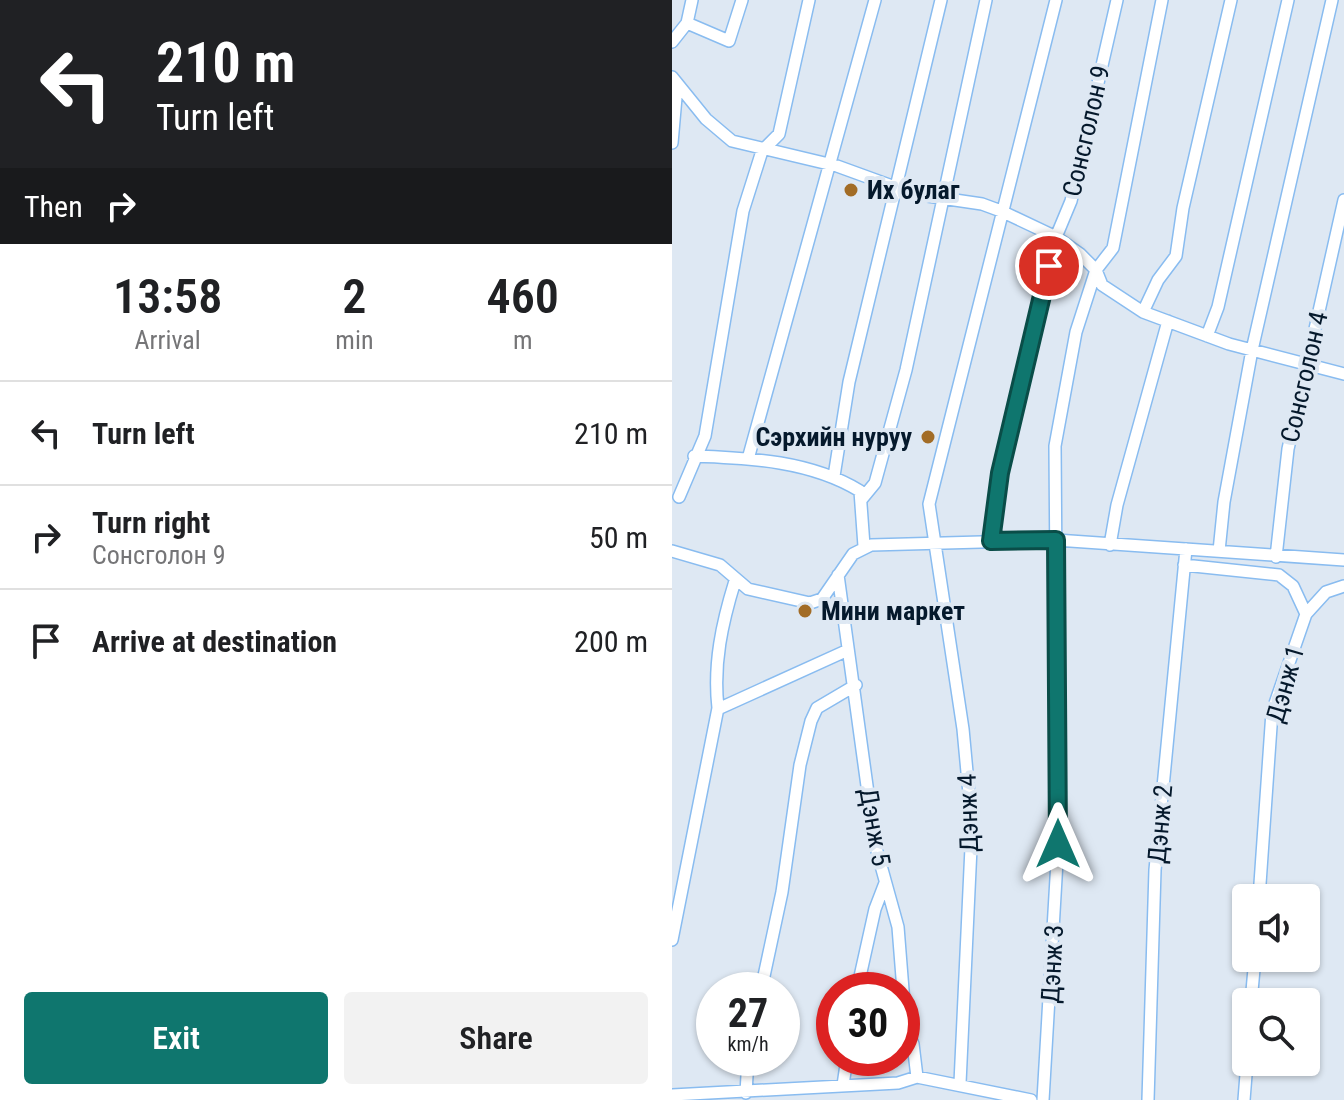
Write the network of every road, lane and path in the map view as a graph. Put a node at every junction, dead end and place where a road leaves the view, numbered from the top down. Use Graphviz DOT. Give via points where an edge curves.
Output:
graph roads {
  1 [pos="692,0"];
  2 [pos="742,0"];
  3 [pos="809,0"];
  4 [pos="875,0"];
  5 [pos="941,0"];
  6 [pos="986,0"];
  7 [pos="1056,0"];
  8 [pos="1117,0"];
  9 [pos="1162,0"];
  10 [pos="1231,0"];
  11 [pos="1288,0"];
  12 [pos="1332,0"];
  13 [pos="687,23"];
  14 [pos="672,42"];
  15 [pos="675,81"];
  16 [pos="672,143"];
  17 [pos="762,151"];
  18 [pos="829,164"];
  19 [pos="897,188"];
  20 [pos="941,198"];
  21 [pos="1344,200"];
  22 [pos="1001,211"];
  23 [pos="1056,237"];
  24 [pos="1096,270"];
  25 [pos="1143,312"];
  26 [pos="1168,321"];
  27 [pos="1207,336"];
  28 [pos="1252,350"];
  29 [pos="1307,366"];
  30 [pos="1344,374"];
  31 [pos="694,456"];
  32 [pos="748,459"];
  33 [pos="834,476"];
  34 [pos="679,497"];
  35 [pos="861,500"];
  36 [pos="1056,540"];
  37 [pos="991,541"];
  38 [pos="937,545"];
  39 [pos="1110,545"];
  40 [pos="864,546"];
  41 [pos="1186,549"];
  42 [pos="672,551"];
  43 [pos="1219,551"];
  44 [pos="1276,557"];
  45 [pos="1344,560"];
  46 [pos="1184,565"];
  47 [pos="838,575"];
  48 [pos="735,581"];
  49 [pos="1344,586"];
  50 [pos="1306,614"];
  51 [pos="848,650"];
  52 [pos="856,685"];
  53 [pos="718,709"];
  54 [pos="885,882"];
  55 [pos="1260,884"];
  56 [pos="672,940"];
  57 [pos="765,972"];
  58 [pos="861,972"];
  59 [pos="747,1076"];
  60 [pos="844,1076"];
  61 [pos="1246,1076"];
  62 [pos="917,1077"];
  63 [pos="960,1083"];
  64 [pos="843,1085"];
  65 [pos="746,1093"];
  66 [pos="672,1095"];
  67 [pos="1031,1100"];
  68 [pos="1043,1100"];
  69 [pos="1148,1100"];
  70 [pos="1244,1100"];
  1 -- 13 [label="street"];
  2 -- 13 [label="street" via="729,41"];
  3 -- 17 [label="street" via="779,134"];
  4 -- 18 [label="street"];
  5 -- 19 [label="street"];
  6 -- 20 [label="street" via="966,107"];
  7 -- 22 [label="street, Дэнж 4"];
  8 -- 23 [label="street, Сонсголон 9" via="1071,201"];
  9 -- 24 [label="street, Дэнж 3" via="1113,248"];
  10 -- 25 [label="street" via="1176,256"];
  11 -- 27 [label="street"];
  12 -- 28 [label="street"];
  13 -- 14 [label="street"];
  15 -- 16 [label="street"];
  15 -- 17 [label="street" via="732,141"];
  17 -- 18 [label="street"];
  17 -- 31 [label="street" via="743,211 705,436"];
  18 -- 19 [label="street"];
  18 -- 32 [label="street"];
  19 -- 20 [label="street"];
  19 -- 33 [label="street" via="849,382"];
  20 -- 22 [label="street"];
  20 -- 35 [label="street" via="906,370 875,483"];
  21 -- 29 [label="street, Сонсголон 4"];
  22 -- 23 [label="street"];
  22 -- 38 [label="street, Дэнж 4" via="929,504"];
  23 -- 24 [label="street"];
  23 -- 37 [label="street, Сонсголон 9" via="1000,473"];
  24 -- 25 [label="street" via="1102,285"];
  24 -- 36 [label="street, Дэнж 3" via="1076,332 1055,446"];
  25 -- 26 [label="street"];
  26 -- 27 [label="street"];
  26 -- 39 [label="street"];
  27 -- 28 [label="street"];
  28 -- 29 [label="street"];
  28 -- 43 [label="street"];
  29 -- 30 [label="street"];
  29 -- 44 [label="street, Сонсголон 4" via="1288,449"];
  31 -- 32 [label="street"];
  31 -- 34 [label="street"];
  32 -- 33 [label="street"];
  33 -- 35 [label="street" via="860,491"];
  35 -- 40 [label="street"];
  36 -- 37 [label="street"];
  36 -- 39 [label="street"];
  36 -- 68 [label="street, Дэнж 3" via="1058,844"];
  37 -- 38 [label="street"];
  38 -- 40 [label="street"];
  38 -- 63 [label="street, Дэнж 4" via="972,826"];
  39 -- 41 [label="street"];
  40 -- 47 [label="street"];
  41 -- 43 [label="street"];
  41 -- 46 [label="street, Дэнж 2"];
  42 -- 48 [label="street" via="720,565"];
  43 -- 44 [label="street"];
  44 -- 45 [label="street"];
  46 -- 50 [label="street, Дэнж 1" via="1279,575 1293,586"];
  46 -- 69 [label="street, Дэнж 2" via="1155,870"];
  47 -- 48 [label="street" via="822,599 810,603 748,589"];
  47 -- 51 [label="street, Дэнж 5"];
  48 -- 53 [label="street" via="722,624 715,682"];
  49 -- 50 [label="street" via="1326,592"];
  50 -- 55 [label="street, Дэнж 1" via="1272,712"];
  51 -- 52 [label="street, Дэнж 5"];
  51 -- 53 [label="street"];
  52 -- 54 [label="street, Дэнж 5" via="875,844"];
  52 -- 57 [label="street" via="817,708 811,721"];
  53 -- 56 [label="street"];
  54 -- 58 [label="street"];
  54 -- 62 [label="street, Дэнж 5" via="898,927 906,1028"];
  59 -- 65 [label="street"];
  60 -- 64 [label="street"];
  61 -- 70 [label="street"];
  62 -- 63 [label="street"];
  62 -- 64 [label="street"];
  63 -- 67 [label="street"];
  64 -- 65 [label="street"];
  65 -- 66 [label="street"];
}
